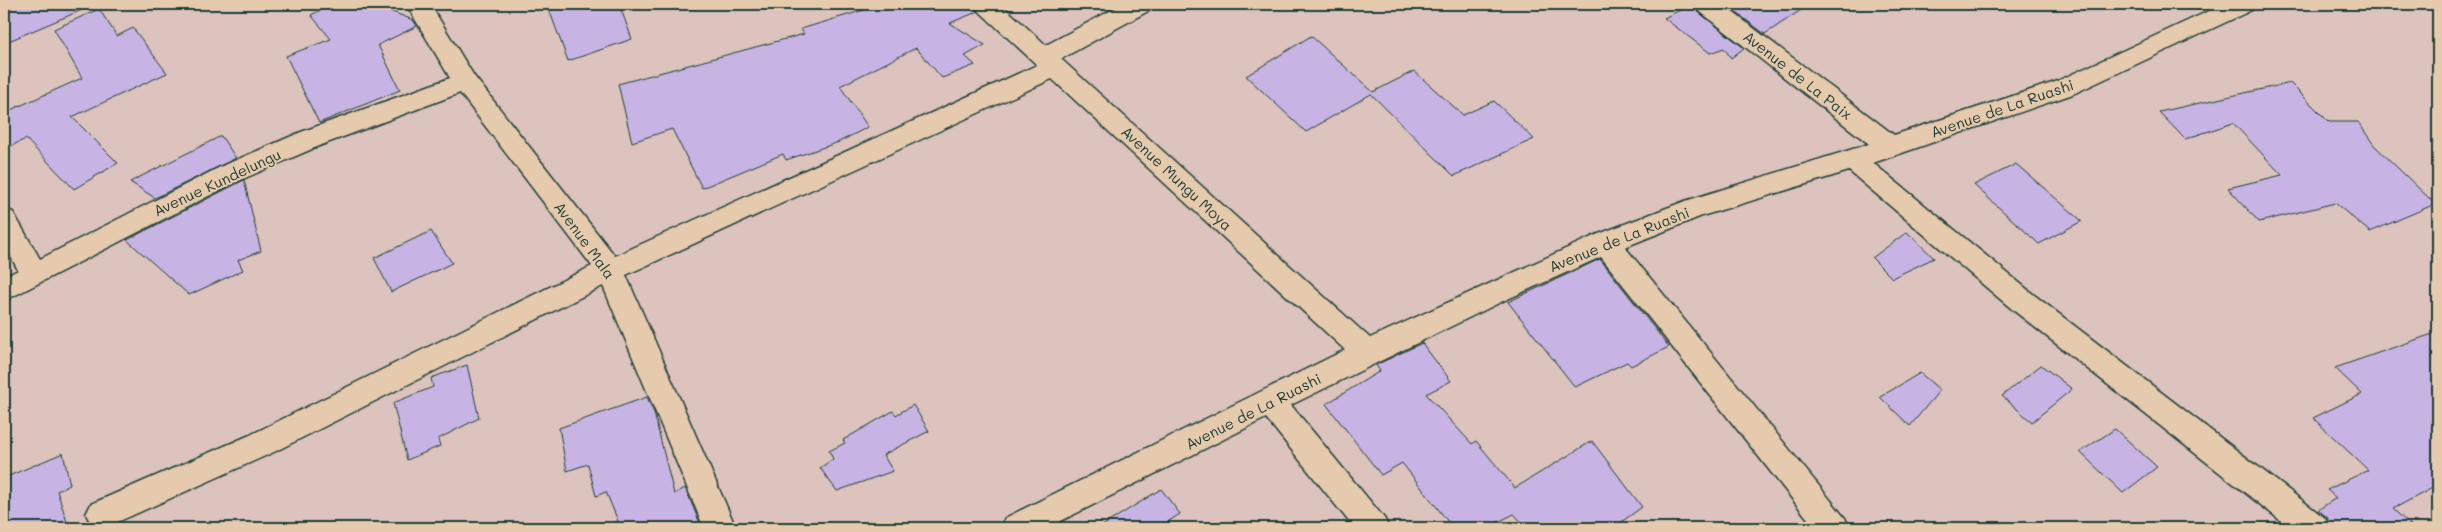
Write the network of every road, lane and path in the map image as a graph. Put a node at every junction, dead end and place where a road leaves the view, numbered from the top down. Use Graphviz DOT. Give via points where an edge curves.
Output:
graph roads {
  1 [pos="418,4"];
  2 [pos="986,4"];
  3 [pos="1142,4"];
  4 [pos="1706,4"];
  5 [pos="2244,4"];
  6 [pos="1050,62"];
  7 [pos="465,82"];
  8 [pos="1890,146"];
  9 [pos="1853,160"];
  10 [pos="4,219"];
  11 [pos="1606,242"];
  12 [pos="610,270"];
  13 [pos="34,274"];
  14 [pos="4,290"];
  15 [pos="1367,353"];
  16 [pos="1271,402"];
  17 [pos="102,514"];
  18 [pos="720,528"];
  19 [pos="1016,528"];
  20 [pos="1373,528"];
  21 [pos="1834,528"];
  22 [pos="2314,528"];
  1 -- 7 [label="street, Avenue Mala"];
  2 -- 6 [label="street, Avenue Mungu Moya"];
  3 -- 6 [label="street"];
  4 -- 8 [label="street, Avenue de La Paix"];
  5 -- 8 [label="street, Avenue de La Ruashi" via="2064,88"];
  6 -- 12 [label="street"];
  6 -- 15 [label="street, Avenue Mungu Moya"];
  7 -- 12 [label="street, Avenue Mala"];
  7 -- 13 [label="street, Avenue Kundelungu" via="310,139 229,174"];
  8 -- 9 [label="street, Avenue de La Ruashi"];
  9 -- 11 [label="street, Avenue de La Ruashi" via="1694,208"];
  9 -- 22 [label="street" via="1910,211 2113,374"];
  10 -- 13 [label="street"];
  11 -- 15 [label="street, Avenue de La Ruashi"];
  11 -- 21 [label="street"];
  12 -- 17 [label="street" via="261,444"];
  12 -- 18 [label="street, Avenue Mala"];
  13 -- 14 [label="street, Avenue Kundelungu"];
  15 -- 16 [label="street, Avenue de La Ruashi"];
  16 -- 19 [label="street, Avenue de La Ruashi"];
  16 -- 20 [label="street"];
}
